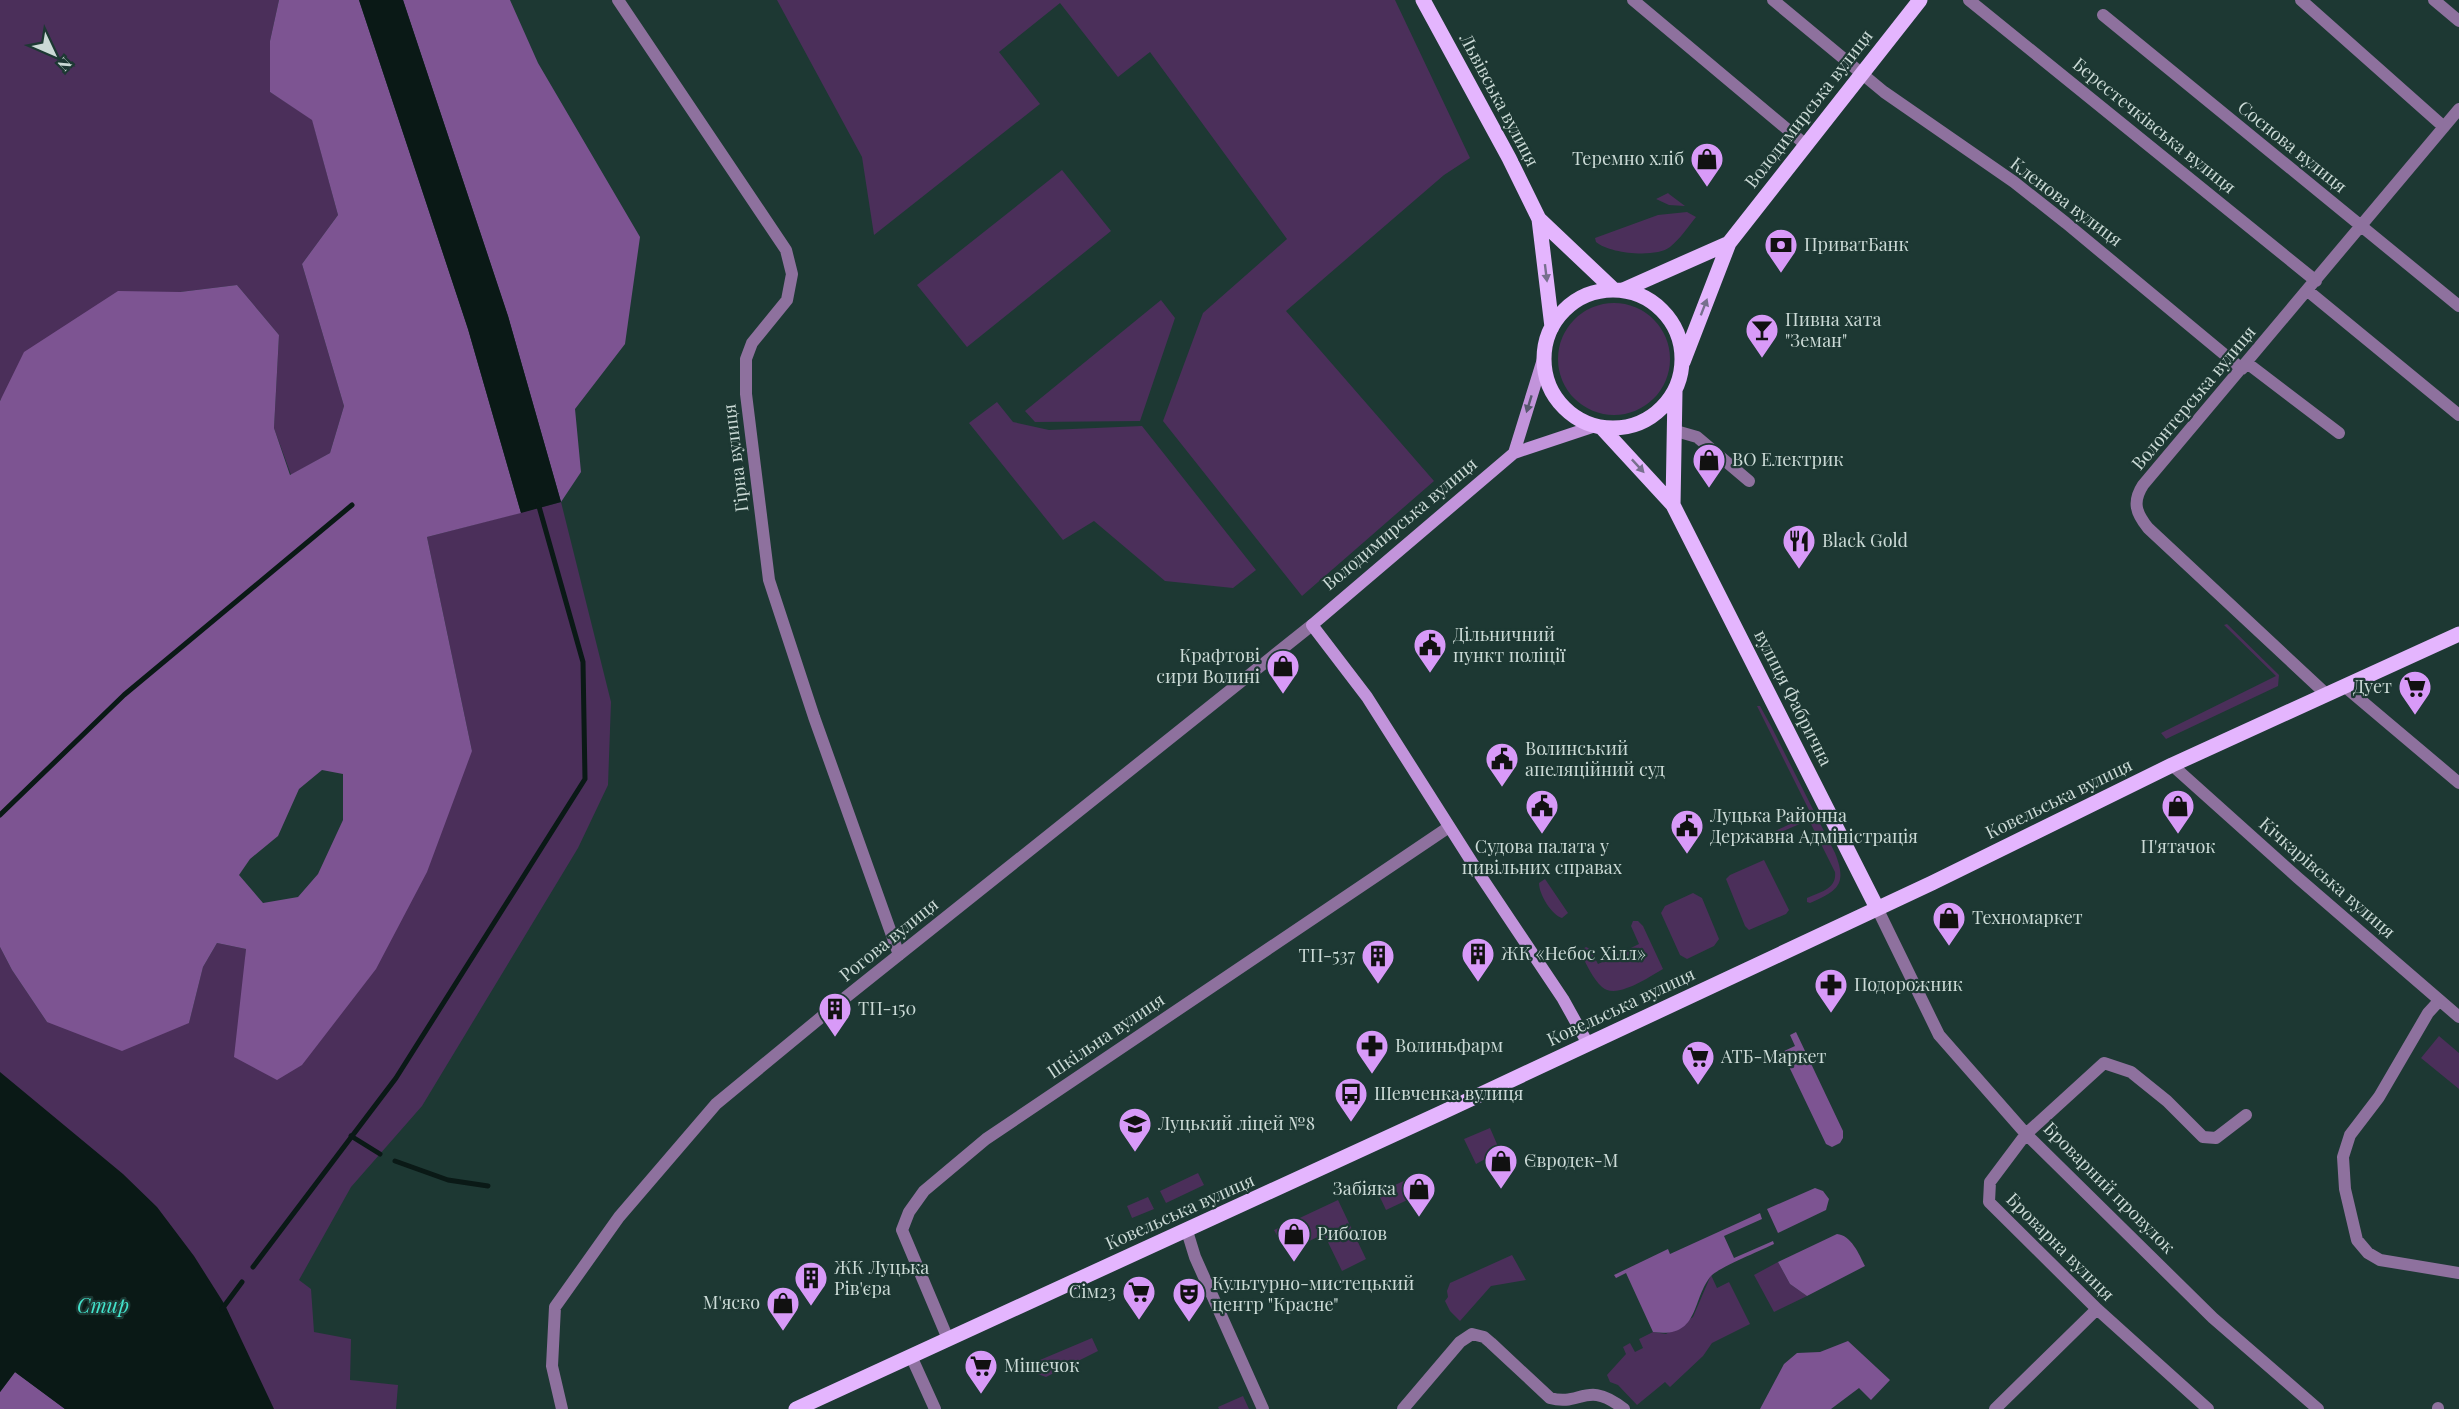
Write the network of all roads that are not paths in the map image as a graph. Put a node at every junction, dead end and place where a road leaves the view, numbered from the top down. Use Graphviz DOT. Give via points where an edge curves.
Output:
graph roads {
  1 [pos="618,0"];
  2 [pos="1423,0"];
  3 [pos="1633,0"];
  4 [pos="1773,0"];
  5 [pos="1920,0"];
  6 [pos="1969,0"];
  7 [pos="2301,0"];
  8 [pos="2434,0"];
  9 [pos="2103,15"];
  10 [pos="2459,21"];
  11 [pos="1862,73"];
  12 [pos="2458,112"];
  13 [pos="2444,127"];
  14 [pos="1806,145"];
  15 [pos="1539,219"];
  16 [pos="2361,226"];
  17 [pos="1729,243"];
  18 [pos="2312,286"];
  19 [pos="1618,290"];
  20 [pos="2459,306"];
  21 [pos="1552,327"];
  22 [pos="1544,356"];
  23 [pos="1683,362"];
  24 [pos="2244,366"];
  25 [pos="1675,391"];
  26 [pos="2459,415"];
  27 [pos="1598,427"];
  28 [pos="1676,431"];
  29 [pos="2339,433"];
  30 [pos="1514,453"];
  31 [pos="1749,481"];
  32 [pos="1673,505"];
  33 [pos="1312,624"];
  34 [pos="2459,634"];
  35 [pos="2344,686"];
  36 [pos="2326,694"];
  37 [pos="2172,765"];
  38 [pos="2459,783"];
  39 [pos="1449,827"];
  40 [pos="1877,909"];
  41 [pos="899,955"];
  42 [pos="2439,1000"];
  43 [pos="2459,1017"];
  44 [pos="1588,1044"];
  45 [pos="2246,1114"];
  46 [pos="2026,1134"];
  47 [pos="1186,1231"];
  48 [pos="2459,1273"];
  49 [pos="2097,1309"];
  50 [pos="948,1339"];
  51 [pos="911,1356"];
  52 [pos="561,1409"];
  53 [pos="796,1409"];
  54 [pos="934,1409"];
  55 [pos="1263,1409"];
  56 [pos="1403,1409"];
  57 [pos="1624,1409"];
  58 [pos="1995,1409"];
  59 [pos="2208,1409"];
  60 [pos="2318,1409"];
  1 -- 41 [label="street, Гірна вулиця" via="786,250 792,274 787,300 752,343 746,359 746,394 768,580"];
  2 -- 15 [label="main road, Львівська вулиця"];
  3 -- 14 [label="street"];
  4 -- 11 [label="street, Кленова вулиця"];
  5 -- 11 [label="main road, Володимирська вулиця"];
  6 -- 18 [label="street, Берестечківська вулиця"];
  7 -- 13 [label="street"];
  8 -- 10 [label="street"];
  9 -- 16 [label="street, Соснова вулиця"];
  11 -- 14 [label="main road, Володимирська вулиця"];
  11 -- 24 [label="street, Кленова вулиця" via="2014,182"];
  12 -- 13 [label="street, Волонтерська вулиця"];
  13 -- 16 [label="street, Волонтерська вулиця"];
  14 -- 17 [label="main road, Володимирська вулиця"];
  15 -- 19 [label="main road, Львівська вулиця"];
  15 -- 21 [label="main road, Львівська вулиця, one-way"];
  16 -- 18 [label="street, Волонтерська вулиця"];
  16 -- 20 [label="street, Соснова вулиця"];
  17 -- 19 [label="main road, Володимирська вулиця"];
  23 -- 17 [label="main road, Володимирська вулиця, one-way"];
  18 -- 24 [label="street, Волонтерська вулиця"];
  18 -- 26 [label="street, Берестечківська вулиця"];
  19 -- 21 [label="main road" via="1589,294 1568,307"];
  19 -- 23 [label="main road" via="1647,298 1667,314 1679,337"];
  21 -- 22 [label="main road"];
  22 -- 27 [label="main road" via="1547,379 1557,400 1574,416"];
  22 -- 30 [label="main road, one-way"];
  23 -- 25 [label="main road"];
  24 -- 29 [label="street, Кленова вулиця"];
  24 -- 36 [label="street, Волонтерська вулиця" via="2143,485 2136,496 2136,509 2148,528"];
  25 -- 27 [label="main road" via="1662,409 1644,421 1624,428"];
  25 -- 28 [label="main road, вулиця Фабрична"];
  27 -- 30 [label="main road, Володимирська вулиця"];
  27 -- 32 [label="main road, вулиця Фабрична, one-way"];
  28 -- 31 [label="street" via="1698,437"];
  28 -- 32 [label="main road, вулиця Фабрична"];
  30 -- 33 [label="main road, Володимирська вулиця"];
  32 -- 40 [label="main road, вулиця Фабрична"];
  33 -- 39 [label="main road" via="1367,697"];
  33 -- 41 [label="street, Рогова вулиця"];
  34 -- 35 [label="main road, Ковельська вулиця"];
  35 -- 36 [label="main road, Ковельська вулиця"];
  35 -- 38 [label="street"];
  36 -- 37 [label="main road, Ковельська вулиця"];
  37 -- 40 [label="main road, Ковельська вулиця"];
  37 -- 42 [label="street, Кічкарівська вулиця"];
  39 -- 44 [label="main road" via="1563,999"];
  39 -- 50 [label="street, Шкільна вулиця" via="986,1139 924,1191 902,1230"];
  40 -- 44 [label="main road, Ковельська вулиця"];
  40 -- 46 [label="street" via="1939,1035"];
  41 -- 52 [label="street, Рогова вулиця" via="716,1104 618,1217 555,1307 552,1366"];
  42 -- 43 [label="street, Кічкарівська вулиця"];
  42 -- 48 [label="street" via="2379,1097 2350,1135 2343,1157 2345,1189 2357,1240 2368,1253 2380,1260"];
  44 -- 47 [label="main road, Ковельська вулиця"];
  45 -- 46 [label="street, Броварний провулок" via="2216,1138 2203,1137 2131,1072 2104,1063"];
  46 -- 49 [label="street, Броварна вулиця" via="1990,1182 1989,1202"];
  46 -- 60 [label="street, Броварний провулок" via="2213,1318"];
  47 -- 50 [label="main road, Ковельська вулиця"];
  47 -- 55 [label="street"];
  49 -- 58 [label="street"];
  49 -- 59 [label="street, Броварна вулиця"];
  50 -- 51 [label="main road, Ковельська вулиця"];
  51 -- 53 [label="main road, Ковельська вулиця"];
  51 -- 54 [label="street"];
  56 -- 57 [label="street" via="1460,1342 1472,1334 1491,1343 1550,1398 1596,1394"];
}
